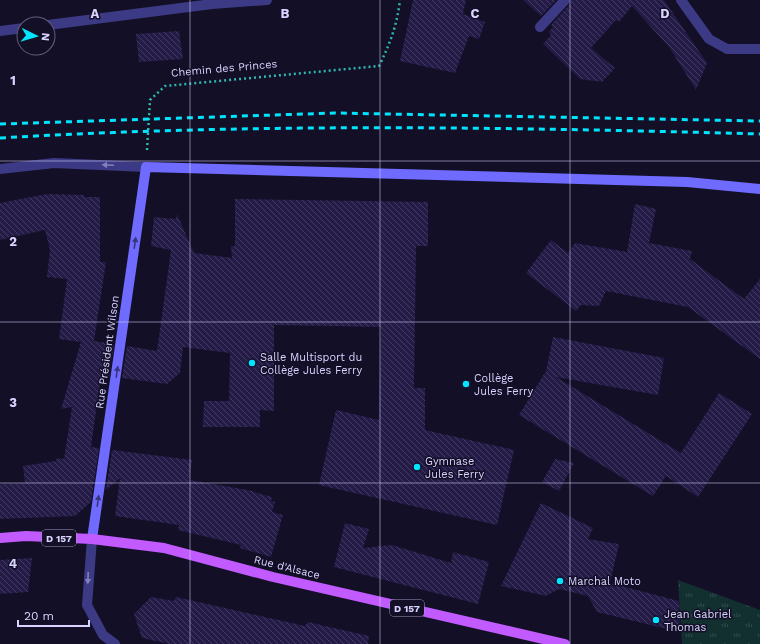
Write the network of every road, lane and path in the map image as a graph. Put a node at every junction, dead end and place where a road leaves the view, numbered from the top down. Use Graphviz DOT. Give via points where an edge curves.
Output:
graph roads {
  1 [pos="267,0"];
  2 [pos="400,0"];
  3 [pos="565,0"];
  4 [pos="681,0"];
  5 [pos="56,24"];
  6 [pos="540,27"];
  7 [pos="16,29"];
  8 [pos="0,31"];
  9 [pos="760,49"];
  10 [pos="146,167"];
  11 [pos="0,169"];
  12 [pos="760,189"];
  13 [pos="0,538"];
  14 [pos="92,539"];
  15 [pos="115,644"];
  16 [pos="565,644"];
  1 -- 5 [label="street" via="212,4"];
  2 -- 10 [label="path, Chemin des Princes" via="398,19 390,45 378,66 165,86 150,100"];
  3 -- 6 [label="street"];
  4 -- 9 [label="street" via="710,39 727,49"];
  7 -- 8 [label="street"];
  10 -- 11 [label="street, one-way" via="54,163"];
  10 -- 12 [label="street" via="687,182"];
  14 -- 10 [label="street, Rue Président Wilson, one-way"];
  13 -- 14 [label="main road, Rue d'Alsace / D 157" via="26,536"];
  14 -- 15 [label="street, one-way" via="87,605 104,635"];
  14 -- 16 [label="main road, Rue d'Alsace / D 157" via="164,548 272,577"];
}
